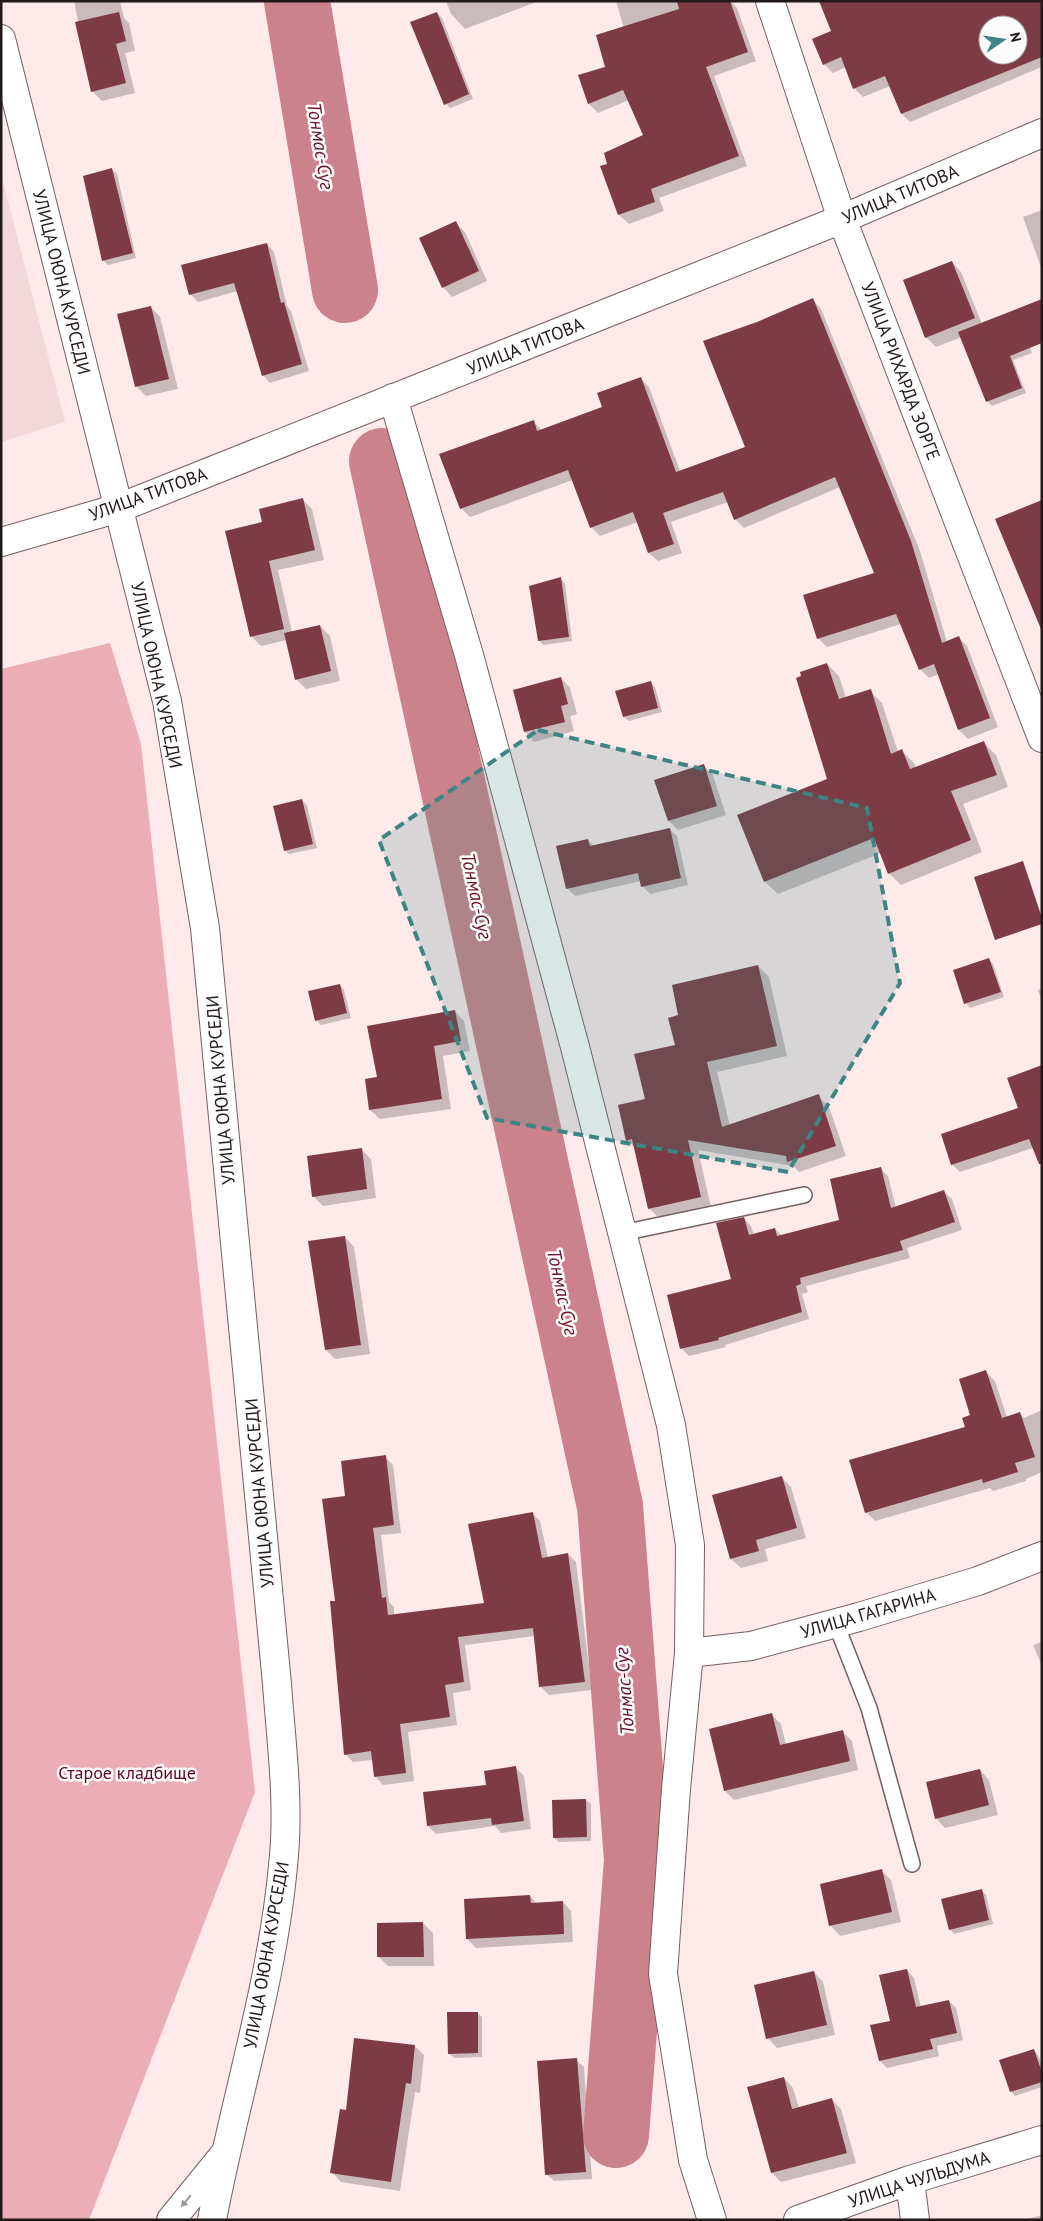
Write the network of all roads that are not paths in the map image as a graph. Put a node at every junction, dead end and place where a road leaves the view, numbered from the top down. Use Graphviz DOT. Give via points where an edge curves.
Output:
graph roads {
  1 [pos="770,1"];
  2 [pos="1,40"];
  3 [pos="1042,133"];
  4 [pos="842,219"];
  5 [pos="393,398"];
  6 [pos="119,508"];
  7 [pos="1,542"];
  8 [pos="1042,738"];
  9 [pos="804,1195"];
  10 [pos="622,1233"];
  11 [pos="1042,1556"];
  12 [pos="836,1624"];
  13 [pos="689,1653"];
  14 [pos="912,1864"];
  15 [pos="1042,2140"];
  16 [pos="224,2155"];
  17 [pos="910,2180"];
  18 [pos="171,2220"];
  19 [pos="212,2220"];
  20 [pos="712,2220"];
  21 [pos="798,2220"];
  22 [pos="915,2220"];
  1 -- 4 [label="street, УЛИЦА РИХАРДА ЗОРГЕ"];
  2 -- 6 [label="street, УЛИЦА ОЮНА КУРСЕДИ"];
  3 -- 4 [label="street, УЛИЦА ТИТОВА"];
  4 -- 5 [label="street, УЛИЦА ТИТОВА"];
  4 -- 8 [label="street, УЛИЦА РИХАРДА ЗОРГЕ"];
  5 -- 6 [label="street, УЛИЦА ТИТОВА"];
  5 -- 10 [label="street" via="470,655"];
  6 -- 7 [label="street, УЛИЦА ТИТОВА"];
  6 -- 16 [label="street, УЛИЦА ОЮНА КУРСЕДИ" via="167,701 205,928 277,1684 285,1807 280,1901 261,2006"];
  9 -- 10 [label="lane"];
  10 -- 13 [label="street" via="671,1425 690,1544"];
  11 -- 12 [label="street, УЛИЦА ГАГАРИНА" via="978,1581"];
  12 -- 13 [label="street, УЛИЦА ГАГАРИНА" via="752,1646"];
  12 -- 14 [label="lane" via="869,1708"];
  13 -- 20 [label="street" via="663,1974 693,2160"];
  15 -- 17 [label="street, УЛИЦА ЧУЛЬДУМА"];
  16 -- 18 [label="street, УЛИЦА ОЮНА КУРСЕДИ, one-way"];
  16 -- 19 [label="street, УЛИЦА ОЮНА КУРСЕДИ"];
  17 -- 21 [label="street, УЛИЦА ЧУЛЬДУМА"];
  17 -- 22 [label="street"];
}
